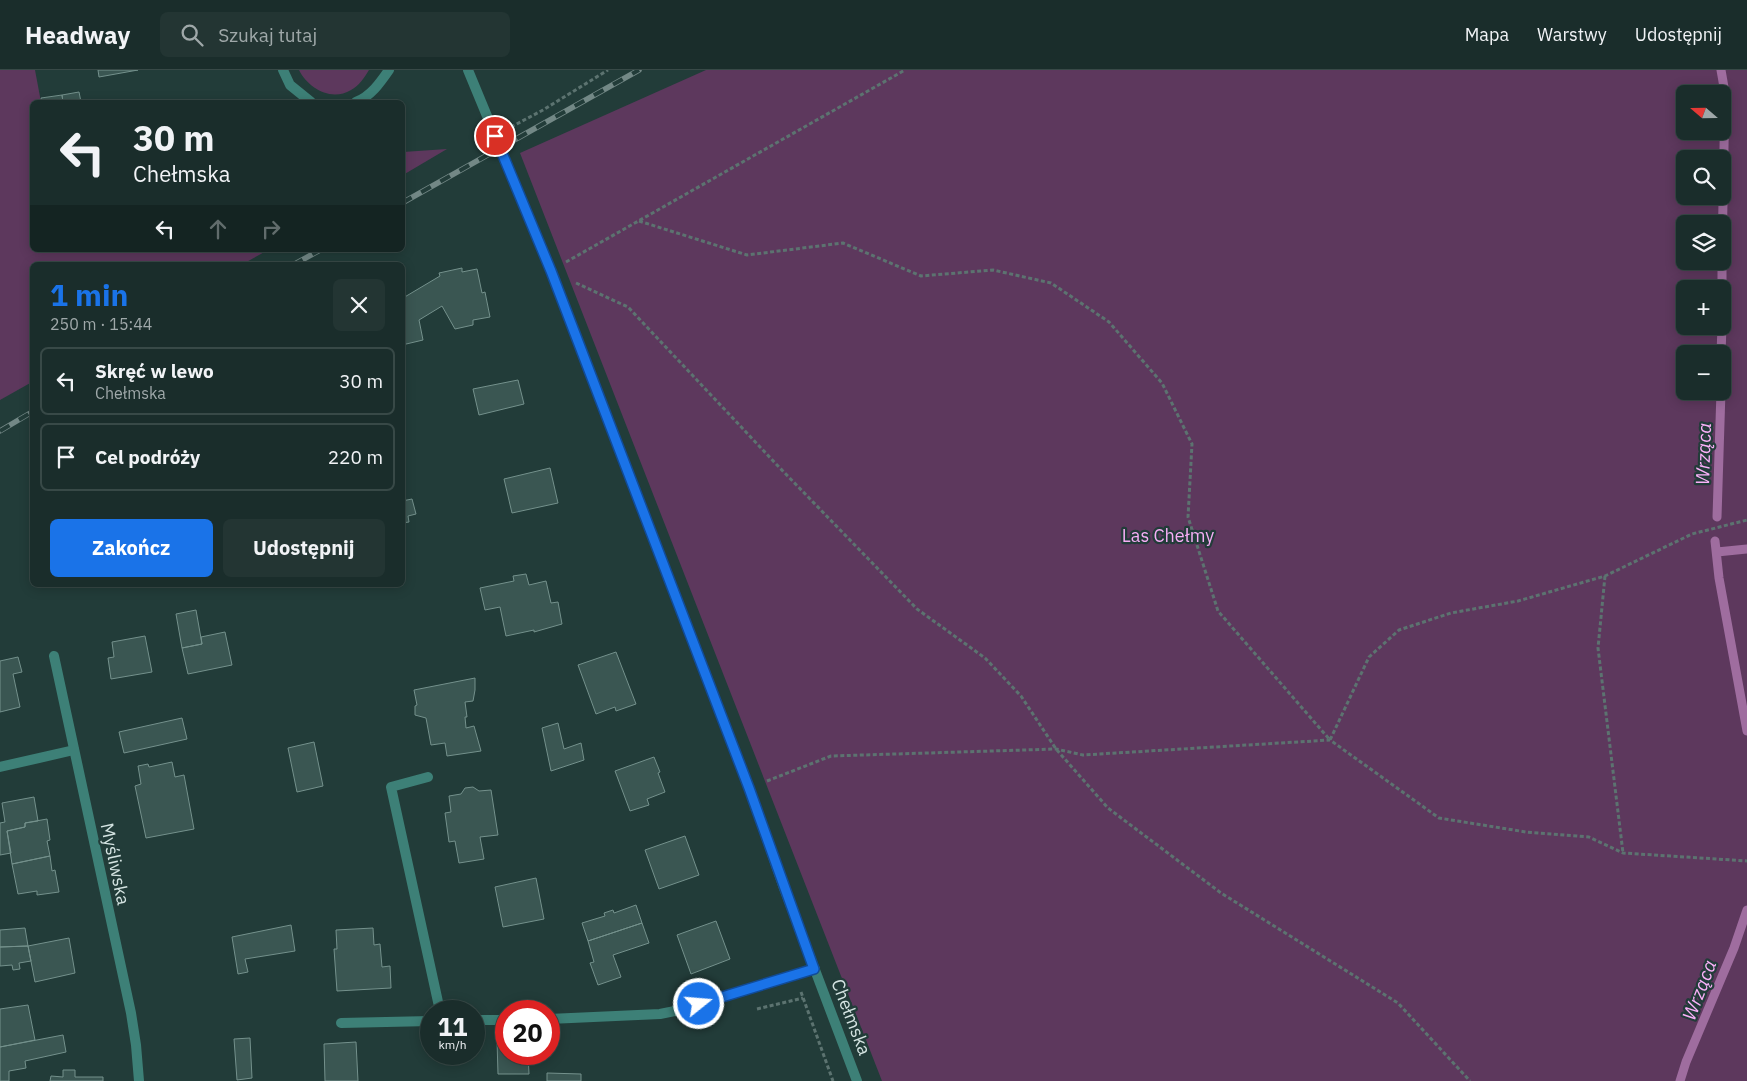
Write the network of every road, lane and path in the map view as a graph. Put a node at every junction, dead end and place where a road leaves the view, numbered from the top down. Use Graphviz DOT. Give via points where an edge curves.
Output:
graph roads {
  1 [pos="283,70"];
  2 [pos="389,70"];
  3 [pos="468,70"];
  4 [pos="608,70"];
  5 [pos="905,70"];
  6 [pos="309,100"];
  7 [pos="360,100"];
  8 [pos="495,136"];
  9 [pos="639,221"];
  10 [pos="551,271"];
  11 [pos="1747,520"];
  12 [pos="1605,576"];
  13 [pos="54,656"];
  14 [pos="1330,740"];
  15 [pos="1056,749"];
  16 [pos="74,750"];
  17 [pos="0,767"];
  18 [pos="428,778"];
  19 [pos="749,788"];
  20 [pos="1623,854"];
  21 [pos="1747,861"];
  22 [pos="814,969"];
  23 [pos="438,1000"];
  24 [pos="560,1019"];
  25 [pos="420,1021"];
  26 [pos="341,1023"];
  27 [pos="140,1081"];
  28 [pos="858,1081"];
  29 [pos="1470,1081"];
  1 -- 6 [label="street" via="290,85"];
  2 -- 7 [label="street"];
  3 -- 8 [label="street, Chełmska"];
  4 -- 8 [label="path"];
  5 -- 9 [label="path"];
  8 -- 10 [label="street, Chełmska"];
  9 -- 10 [label="path"];
  9 -- 14 [label="path" via="747,255 843,243 921,276 993,270 1051,283 1109,322 1162,383 1192,444 1188,517 1218,611"];
  10 -- 15 [label="path" via="628,307 917,609 985,658 1021,696"];
  10 -- 19 [label="street, Chełmska"];
  11 -- 12 [label="path" via="1692,534"];
  12 -- 14 [label="path" via="1399,630 1369,656"];
  12 -- 20 [label="path" via="1598,648"];
  13 -- 16 [label="street, Myśliwska"];
  14 -- 15 [label="path" via="1083,756"];
  14 -- 20 [label="path" via="1440,818 1526,832 1589,837"];
  15 -- 19 [label="path" via="831,756"];
  15 -- 29 [label="path" via="1108,808 1221,893 1398,1003"];
  16 -- 17 [label="street"];
  16 -- 27 [label="street, Myśliwska" via="131,1012"];
  18 -- 23 [label="street" via="390,787"];
  19 -- 22 [label="street, Chełmska"];
  20 -- 21 [label="path"];
  22 -- 24 [label="street" via="660,1014"];
  22 -- 28 [label="street, Chełmska"];
  25 -- 26 [label="street"];
}
